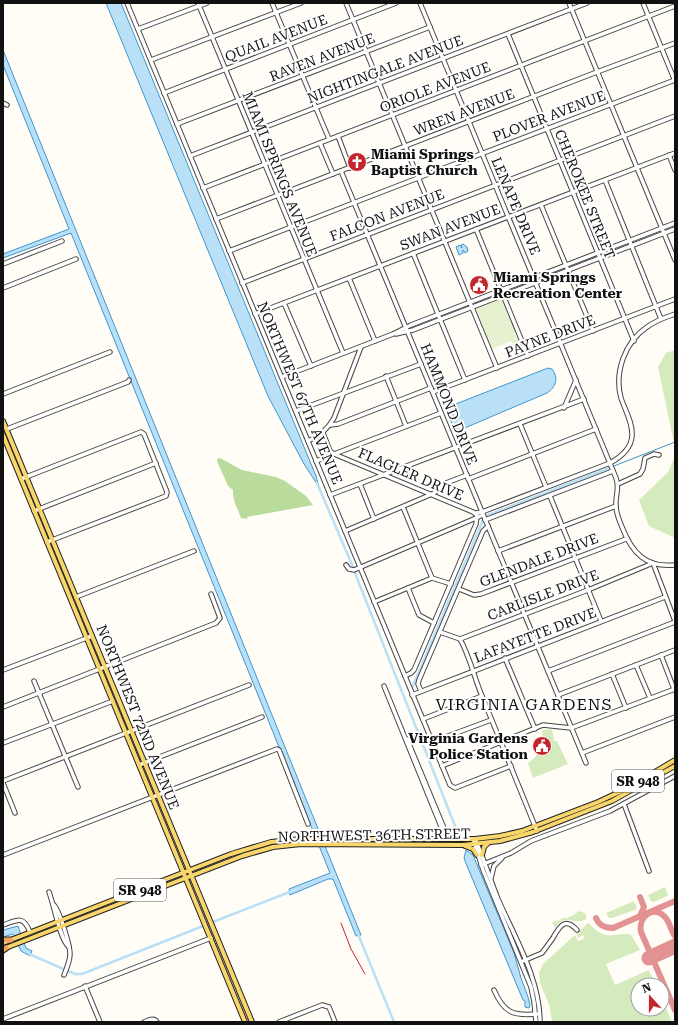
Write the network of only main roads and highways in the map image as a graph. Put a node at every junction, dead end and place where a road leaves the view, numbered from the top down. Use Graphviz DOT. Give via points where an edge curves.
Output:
graph roads {
  1 [pos="3,421"];
  2 [pos="3,435"];
  3 [pos="64,582"];
  4 [pos="71,583"];
  5 [pos="116,695"];
  6 [pos="113,701"];
  7 [pos="674,763"];
  8 [pos="536,828"];
  9 [pos="488,843"];
  10 [pos="463,845"];
  11 [pos="189,870"];
  12 [pos="184,872"];
  13 [pos="191,876"];
  14 [pos="186,878"];
  15 [pos="90,909"];
  16 [pos="92,914"];
  17 [pos="3,940"];
  18 [pos="11,940"];
  19 [pos="4,947"];
  20 [pos="237,986"];
  21 [pos="232,988"];
  22 [pos="245,1022"];
  23 [pos="252,1022"];
  1 -- 4 [label="main road, NORTHWEST 72ND AVENUE"];
  2 -- 3 [label="main road, NORTHWEST 72ND AVENUE"];
  3 -- 4 [label="main road"];
  3 -- 6 [label="main road, NORTHWEST 72ND AVENUE"];
  4 -- 5 [label="main road, NORTHWEST 72ND AVENUE"];
  5 -- 6 [label="main road"];
  5 -- 11 [label="main road, NORTHWEST 72ND AVENUE"];
  6 -- 12 [label="main road, NORTHWEST 72ND AVENUE"];
  7 -- 8 [label="main road, NORTHWEST 36TH STREET / SR 948" via="603,802"];
  8 -- 9 [label="main road, NORTHWEST 36TH STREET / SR 948" via="514,838"];
  8 -- 11 [label="main road, NORTHWEST 36TH STREET / SR 948" via="474,839 285,840 231,854"];
  9 -- 10 [label="main road, NORTHWEST 36TH STREET / SR 948"];
  9 -- 10 [label="main road" via="480,855"];
  10 -- 13 [label="main road, NORTHWEST 36TH STREET / SR 948" via="287,845 242,856"];
  11 -- 12 [label="main road, NORTHWEST 36TH STREET / SR 948"];
  11 -- 13 [label="main road, NORTHWEST 72ND AVENUE"];
  12 -- 14 [label="main road, NORTHWEST 72ND AVENUE"];
  12 -- 15 [label="main road, NORTHWEST 36TH STREET / SR 948"];
  13 -- 14 [label="main road, NORTHWEST 36TH STREET / SR 948"];
  13 -- 20 [label="main road, NORTHWEST 72ND AVENUE"];
  14 -- 16 [label="main road, NORTHWEST 36TH STREET / SR 948"];
  14 -- 21 [label="main road, NORTHWEST 72ND AVENUE"];
  15 -- 16 [label="main road"];
  15 -- 18 [label="main road, NORTHWEST 36TH STREET / SR 948"];
  16 -- 19 [label="main road, NORTHWEST 36TH STREET / SR 948"];
  17 -- 18 [label="highway"];
  18 -- 19 [label="main road, NORTHWEST 36TH STREET"];
  20 -- 21 [label="main road"];
  20 -- 23 [label="main road, NORTHWEST 72ND AVENUE"];
  21 -- 22 [label="main road, NORTHWEST 72ND AVENUE"];
}
